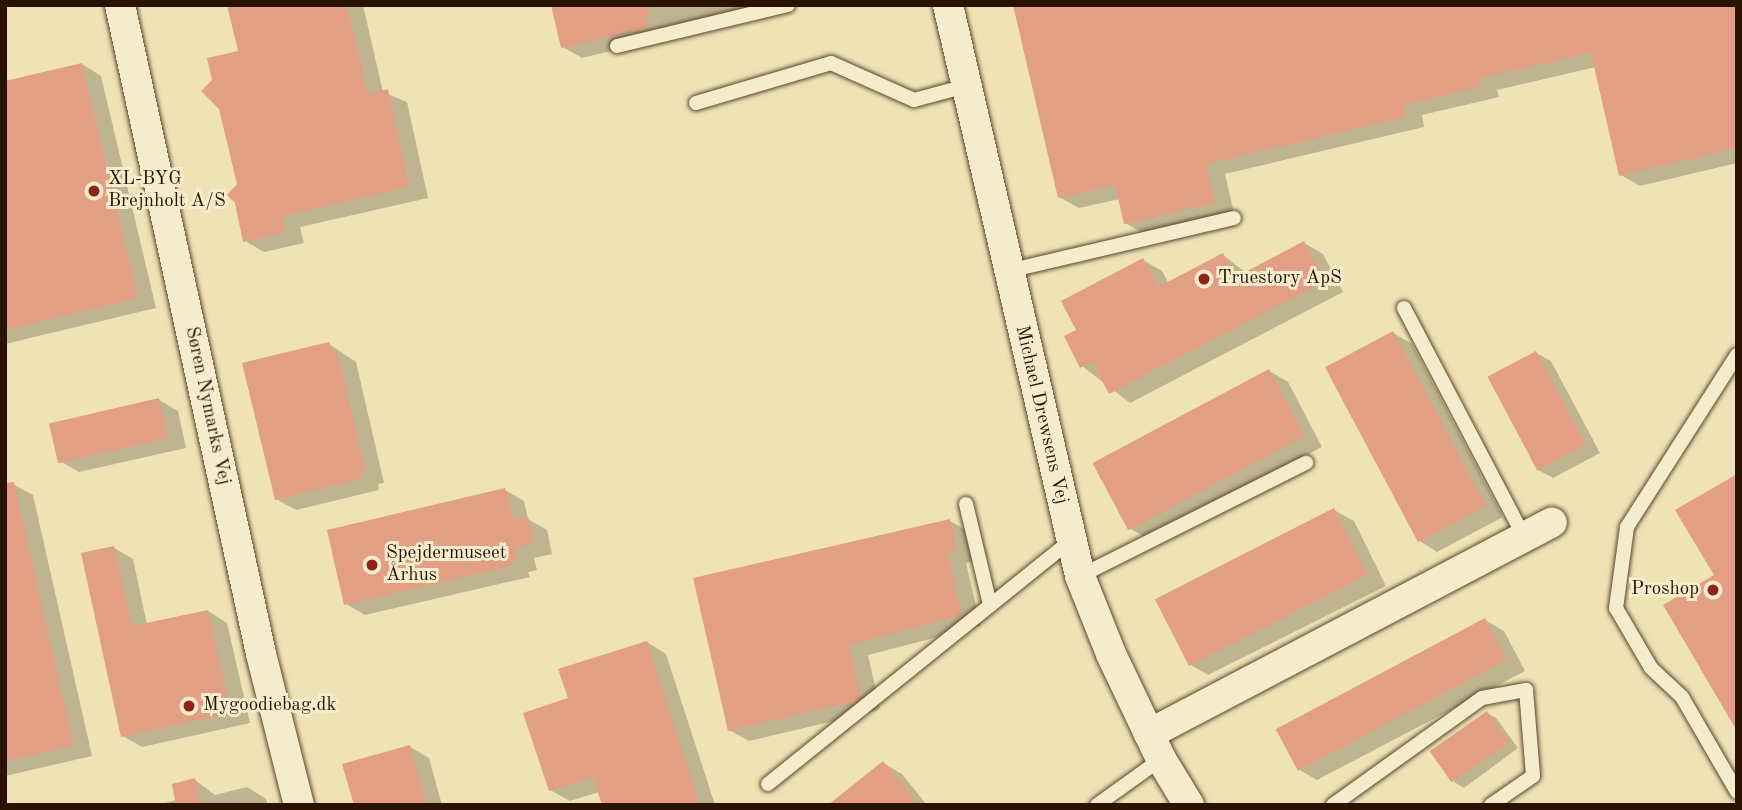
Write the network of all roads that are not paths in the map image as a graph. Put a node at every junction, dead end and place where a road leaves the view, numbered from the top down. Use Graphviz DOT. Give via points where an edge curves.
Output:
graph roads {
  1 [pos="120,5"];
  2 [pos="788,5"];
  3 [pos="948,5"];
  4 [pos="617,46"];
  5 [pos="966,86"];
  6 [pos="696,103"];
  7 [pos="1234,218"];
  8 [pos="1008,271"];
  9 [pos="1404,307"];
  10 [pos="1737,355"];
  11 [pos="1306,463"];
  12 [pos="967,504"];
  13 [pos="1552,522"];
  14 [pos="1524,537"];
  15 [pos="1071,540"];
  16 [pos="1080,576"];
  17 [pos="990,605"];
  18 [pos="1155,747"];
  19 [pos="768,784"];
  20 [pos="1737,792"];
  21 [pos="299,805"];
  22 [pos="1097,805"];
  23 [pos="1189,805"];
  24 [pos="1333,805"];
  25 [pos="1491,805"];
  1 -- 21 [label="street, Søren Nymarks Vej" via="261,654"];
  2 -- 4 [label="lane"];
  3 -- 5 [label="street, Michael Drewsens Vej"];
  5 -- 6 [label="lane" via="914,100 831,63"];
  5 -- 8 [label="street, Michael Drewsens Vej"];
  7 -- 8 [label="lane"];
  8 -- 15 [label="street, Michael Drewsens Vej"];
  9 -- 14 [label="lane"];
  10 -- 20 [label="lane" via="1627,527 1616,608 1651,668 1682,697"];
  11 -- 16 [label="lane"];
  12 -- 17 [label="lane"];
  13 -- 14 [label="street"];
  14 -- 18 [label="street"];
  15 -- 16 [label="street, Michael Drewsens Vej"];
  15 -- 17 [label="lane"];
  16 -- 18 [label="street, Michael Drewsens Vej"];
  17 -- 19 [label="lane"];
  18 -- 22 [label="lane"];
  18 -- 23 [label="street, Michael Drewsens Vej"];
  24 -- 25 [label="lane" via="1482,698 1526,690 1533,776"];
}
